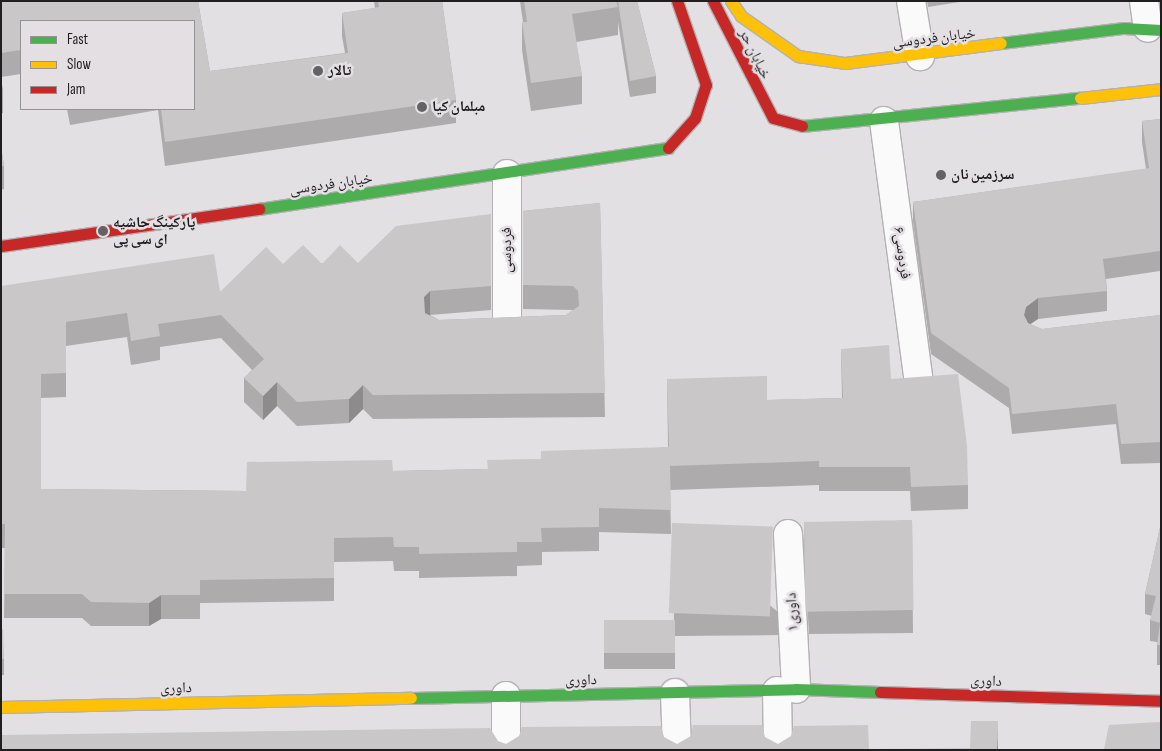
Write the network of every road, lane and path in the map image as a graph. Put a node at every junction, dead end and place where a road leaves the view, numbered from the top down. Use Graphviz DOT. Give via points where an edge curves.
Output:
graph roads {
  1 [pos="677,1"];
  2 [pos="713,1"];
  3 [pos="731,1"];
  4 [pos="911,1"];
  5 [pos="1144,1"];
  6 [pos="1154,29"];
  7 [pos="920,56"];
  8 [pos="1161,88"];
  9 [pos="884,121"];
  10 [pos="507,174"];
  11 [pos="1,246"];
  12 [pos="536,324"];
  13 [pos="507,326"];
  14 [pos="477,327"];
  15 [pos="919,385"];
  16 [pos="815,533"];
  17 [pos="788,534"];
  18 [pos="759,535"];
  19 [pos="786,690"];
  20 [pos="676,694"];
  21 [pos="506,696"];
  22 [pos="1161,701"];
  23 [pos="1,707"];
  24 [pos="506,750"];
  25 [pos="677,750"];
  26 [pos="778,750"];
  1 -- 10 [label="street, خیابان فردوسی" via="706,85 695,118 665,151"];
  2 -- 9 [label="street, خیابان حر" via="773,118 794,126"];
  3 -- 7 [label="street, خیابان فردوسی" via="741,16 798,56 845,63"];
  4 -- 7 [label="street"];
  5 -- 6 [label="street"];
  6 -- 7 [label="street, خیابان فردوسی"];
  8 -- 9 [label="street"];
  9 -- 15 [label="street, فردوسی۶"];
  10 -- 11 [label="street, خیابان فردوسی"];
  10 -- 13 [label="street, فردوسی"];
  12 -- 13 [label="street"];
  13 -- 14 [label="street"];
  16 -- 17 [label="street"];
  17 -- 18 [label="street"];
  17 -- 19 [label="street, داوری۱"];
  19 -- 20 [label="street, داوری"];
  19 -- 22 [label="street, داوری"];
  19 -- 26 [label="street, داوری۱"];
  20 -- 21 [label="street, داوری"];
  20 -- 25 [label="street"];
  21 -- 23 [label="street, داوری"];
  21 -- 24 [label="street"];
}
